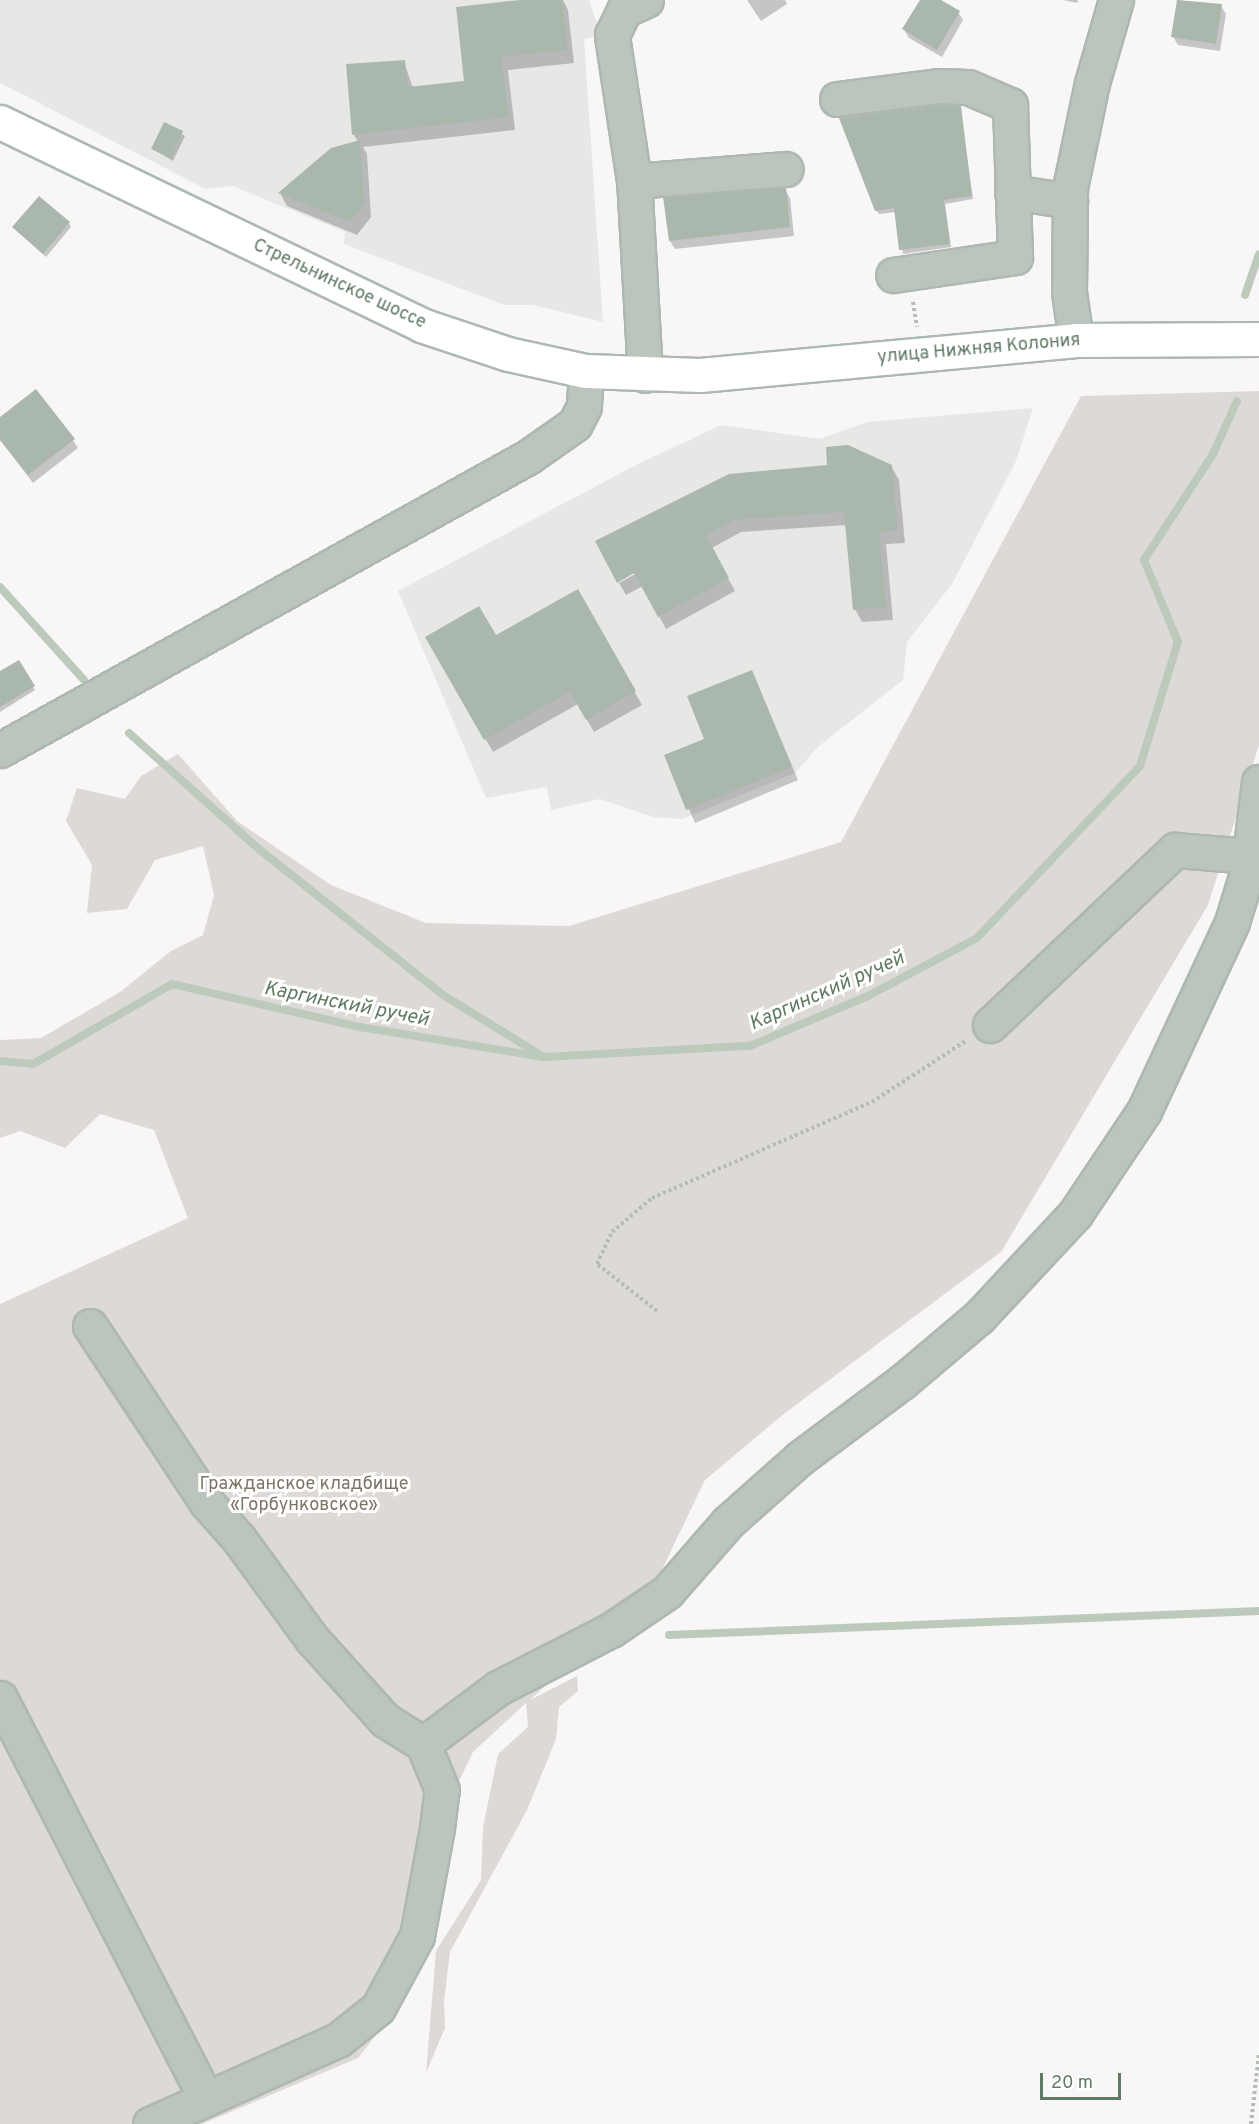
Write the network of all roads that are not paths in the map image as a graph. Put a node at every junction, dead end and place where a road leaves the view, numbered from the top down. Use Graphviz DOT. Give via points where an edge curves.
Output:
graph roads {
  1 [pos="645,0"];
  2 [pos="1116,0"];
  3 [pos="837,99"];
  4 [pos="0,122"];
  5 [pos="786,169"];
  6 [pos="634,180"];
  7 [pos="1012,192"];
  8 [pos="1070,201"];
  9 [pos="893,275"];
  10 [pos="1259,339"];
  11 [pos="1076,340"];
  12 [pos="586,370"];
  13 [pos="645,375"];
  14 [pos="700,375"];
  15 [pos="0,750"];
  16 [pos="1259,782"];
  17 [pos="1249,856"];
  18 [pos="990,1025"];
  19 [pos="90,1326"];
  20 [pos="0,1698"];
  21 [pos="423,1744"];
  22 [pos="206,2098"];
  23 [pos="150,2124"];
  1 -- 6 [label="street" via="624,10 612,35"];
  2 -- 8 [label="street" via="1092,83"];
  3 -- 7 [label="street" via="938,86 968,87 1010,105"];
  4 -- 12 [label="main road, Стрельнинское шоссе" via="421,325 508,354"];
  5 -- 6 [label="street"];
  6 -- 13 [label="street"];
  7 -- 8 [label="street"];
  7 -- 9 [label="street" via="1015,257"];
  8 -- 11 [label="street" via="1069,292"];
  10 -- 11 [label="main road, улица Нижняя Колония"];
  11 -- 14 [label="main road, улица Нижняя Колония"];
  12 -- 13 [label="main road, Стрельнинское шоссе"];
  12 -- 15 [label="street" via="584,406 575,424 528,457"];
  13 -- 14 [label="main road, Стрельнинское шоссе"];
  16 -- 17 [label="street"];
  17 -- 18 [label="street" via="1175,850"];
  17 -- 21 [label="street" via="1232,922 1144,1112 1075,1214 979,1317 902,1382 800,1458 728,1522 667,1592 611,1630 498,1688"];
  19 -- 21 [label="street" via="207,1503 239,1539 312,1639 385,1720"];
  20 -- 22 [label="street"];
  21 -- 22 [label="street" via="442,1790 437,1828 417,1936 378,2008 338,2040"];
  22 -- 23 [label="street"];
}
